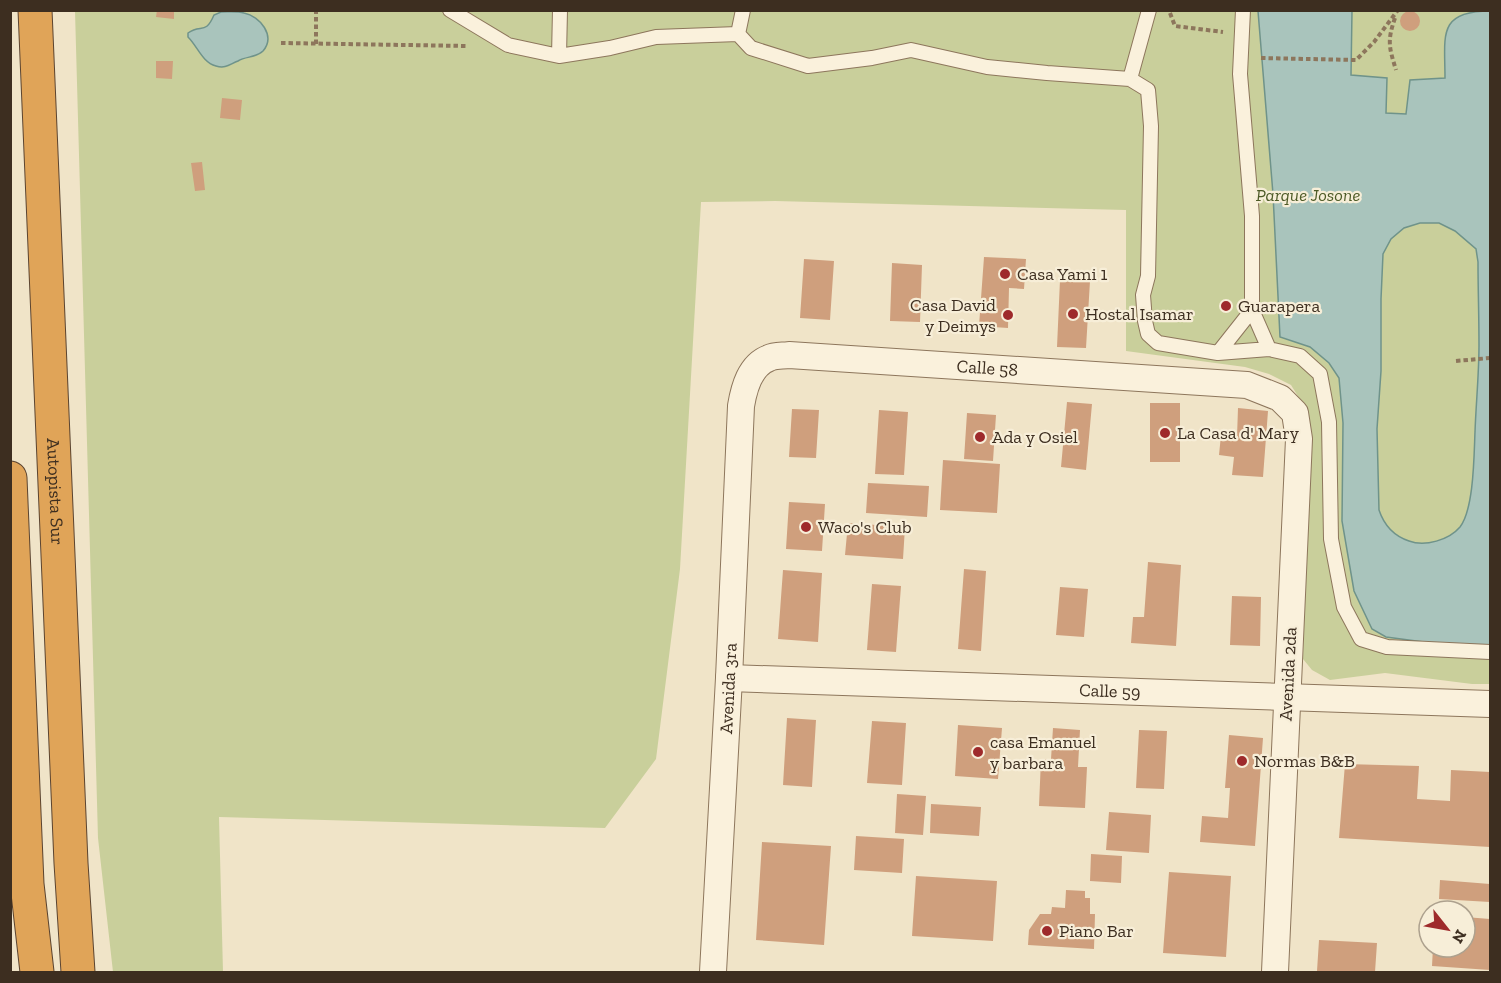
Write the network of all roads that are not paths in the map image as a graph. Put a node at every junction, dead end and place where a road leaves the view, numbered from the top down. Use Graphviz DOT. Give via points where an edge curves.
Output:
graph roads {
  1 [pos="35,10"];
  2 [pos="450,10"];
  3 [pos="560,10"];
  4 [pos="743,10"];
  5 [pos="1149,10"];
  6 [pos="1243,10"];
  7 [pos="738,34"];
  8 [pos="559,56"];
  9 [pos="1130,79"];
  10 [pos="1252,310"];
  11 [pos="1269,349"];
  12 [pos="1218,353"];
  13 [pos="1265,391"];
  14 [pos="741,406"];
  15 [pos="10,478"];
  16 [pos="1491,652"];
  17 [pos="729,678"];
  18 [pos="1287,697"];
  19 [pos="1491,704"];
  20 [pos="37,972"];
  21 [pos="78,972"];
  22 [pos="713,972"];
  23 [pos="1275,972"];
  1 -- 21 [label="highway, Autopista Sur"];
  2 -- 8 [label="lane" via="508,45"];
  3 -- 8 [label="lane"];
  4 -- 7 [label="lane"];
  5 -- 9 [label="lane"];
  6 -- 10 [label="lane" via="1240,74 1252,216"];
  7 -- 8 [label="lane" via="656,37"];
  7 -- 9 [label="lane" via="751,48 808,66 911,50 987,66"];
  9 -- 12 [label="lane" via="1148,90 1151,126 1148,276 1143,296 1148,334 1158,343"];
  10 -- 11 [label="lane"];
  10 -- 12 [label="lane"];
  11 -- 12 [label="lane"];
  11 -- 16 [label="lane" via="1300,356 1320,374 1329,422 1331,539 1344,607 1361,639 1387,647"];
  13 -- 14 [label="street, Calle 58" via="1247,385 789,355 768,358 754,370 744,388"];
  13 -- 18 [label="street, Avenida 2da" via="1280,398 1295,413 1299,439"];
  14 -- 17 [label="street, Avenida 3ra"];
  15 -- 20 [label="highway" via="27,884"];
  17 -- 18 [label="street, Calle 59"];
  17 -- 22 [label="street, Avenida 3ra"];
  18 -- 19 [label="street, Calle 59"];
  18 -- 23 [label="street, Avenida 2da"];
}
